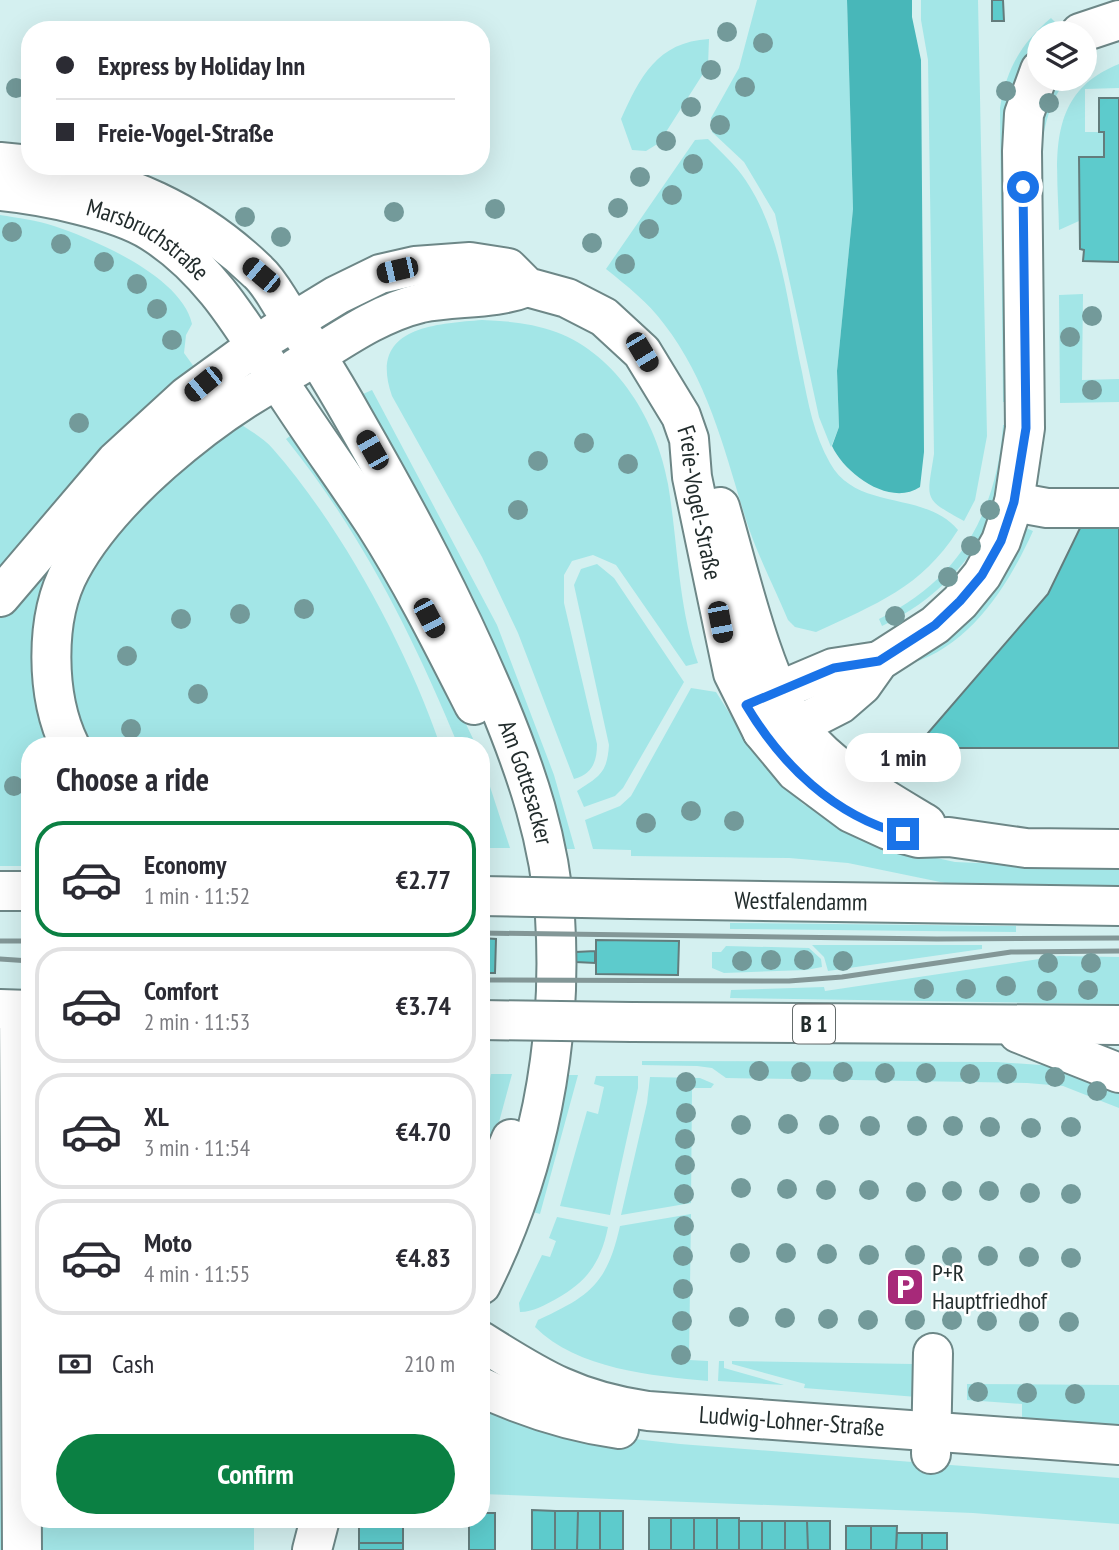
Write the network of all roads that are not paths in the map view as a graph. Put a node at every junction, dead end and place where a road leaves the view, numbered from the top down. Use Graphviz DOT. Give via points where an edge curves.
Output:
graph roads {
  1 [pos="1119,20"];
  2 [pos="1097,27"];
  3 [pos="1032,91"];
  4 [pos="0,162"];
  5 [pos="21,164"];
  6 [pos="81,175"];
  7 [pos="0,191"];
  8 [pos="527,287"];
  9 [pos="294,321"];
  10 [pos="257,345"];
  11 [pos="317,355"];
  12 [pos="277,380"];
  13 [pos="1014,502"];
  14 [pos="1119,508"];
  15 [pos="0,597"];
  16 [pos="771,713"];
  17 [pos="67,737"];
  18 [pos="487,737"];
  19 [pos="490,744"];
  20 [pos="1119,849"];
  21 [pos="0,891"];
  22 [pos="21,891"];
  23 [pos="490,896"];
  24 [pos="1119,906"];
  25 [pos="16,1010"];
  26 [pos="490,1020"];
  27 [pos="996,1025"];
  28 [pos="1119,1025"];
  29 [pos="1119,1073"];
  30 [pos="490,1190"];
  31 [pos="490,1263"];
  32 [pos="16,1315"];
  33 [pos="490,1347"];
  34 [pos="933,1353"];
  35 [pos="490,1391"];
  36 [pos="931,1443"];
  37 [pos="1119,1445"];
  38 [pos="1119,1469"];
  39 [pos="21,1511"];
  40 [pos="21,1528"];
  41 [pos="318,1528"];
  42 [pos="22,1550"];
  43 [pos="312,1550"];
  1 -- 2 [label="main road"];
  3 -- 13 [label="main road" via="1024,114 1026,428"];
  4 -- 5 [label="main road"];
  6 -- 9 [label="main road, Marsbruchstraße" via="175,208 261,275"];
  7 -- 10 [label="main road, Marsbruchstraße" via="113,216 150,230 189,258"];
  8 -- 9 [label="main road, Freie-Vogel-Straße" via="508,268 470,262 415,266 353,286"];
  8 -- 11 [label="main road, Freie-Vogel-Straße" via="506,295 456,297 398,310"];
  8 -- 16 [label="main road, Freie-Vogel-Straße" via="567,298 604,317 642,352 681,416 711,476"];
  9 -- 10 [label="main road, Freie-Vogel-Straße"];
  9 -- 11 [label="main road, Am Gottesacker"];
  10 -- 12 [label="main road, Am Gottesacker"];
  10 -- 15 [label="main road, Freie-Vogel-Straße" via="187,396 116,461"];
  11 -- 12 [label="main road, Freie-Vogel-Straße"];
  11 -- 31 [label="main road, Am Gottesacker" via="450,592 532,789 547,849 558,981 548,1077 516,1204"];
  12 -- 17 [label="main road, Freie-Vogel-Straße" via="226,409 152,473 98,528 70,571 54,634 51,678"];
  12 -- 18 [label="main road, Am Gottesacker" via="417,594"];
  13 -- 14 [label="main road" via="1046,508"];
  13 -- 16 [label="main road" via="1001,541 982,575 935,625 879,661 834,668"];
  16 -- 20 [label="main road" via="796,772 851,813 898,833 1026,848"];
  19 -- 30 [label="main road, Am Gottesacker" via="525,849 532,982 526,1077 510,1143"];
  21 -- 22 [label="main road"];
  23 -- 24 [label="main road, Westfalendamm, bridge"];
  25 -- 32 [label="main road"];
  26 -- 27 [label="main road, B 1, bridge"];
  27 -- 28 [label="main road, B 1"];
  27 -- 29 [label="main road"];
  32 -- 39 [label="main road"];
  33 -- 36 [label="main road, Ludwig-Lohner-Straße" via="556,1387 606,1405"];
  34 -- 36 [label="main road"];
  35 -- 36 [label="main road, Ludwig-Lohner-Straße" via="541,1413 682,1437"];
  36 -- 37 [label="main road, Ludwig-Lohner-Straße"];
  36 -- 38 [label="main road, Ludwig-Lohner-Straße"];
  40 -- 42 [label="main road"];
  41 -- 43 [label="main road"];
}
